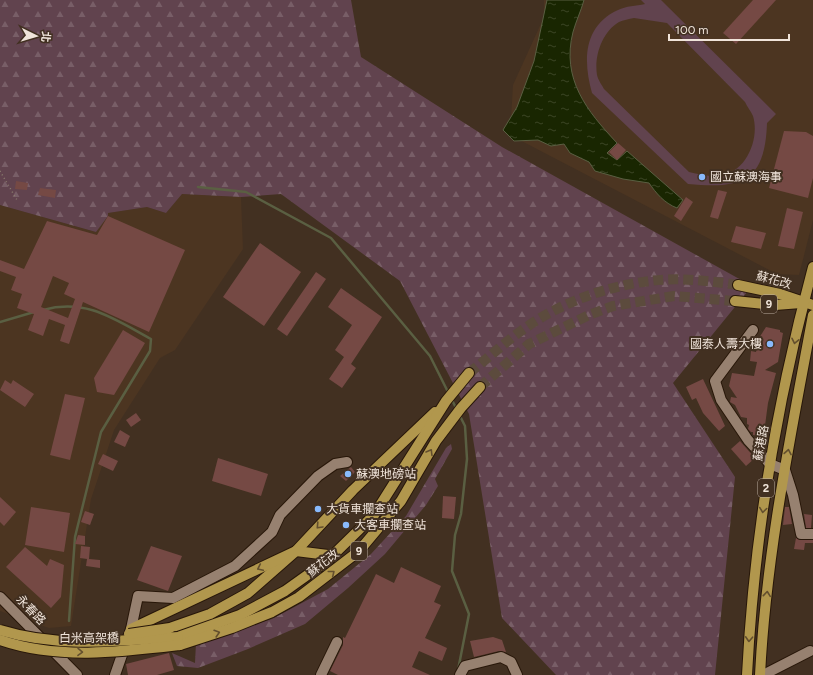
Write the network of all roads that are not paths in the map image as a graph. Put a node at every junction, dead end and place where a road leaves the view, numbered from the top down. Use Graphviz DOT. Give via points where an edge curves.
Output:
graph roads {
  1 [pos="813,267"];
  2 [pos="738,285"];
  3 [pos="734,301"];
  4 [pos="808,304"];
  5 [pos="813,314"];
  6 [pos="753,330"];
  7 [pos="469,373"];
  8 [pos="480,386"];
  9 [pos="446,401"];
  10 [pos="346,462"];
  11 [pos="770,464"];
  12 [pos="785,470"];
  13 [pos="813,534"];
  14 [pos="296,551"];
  15 [pos="328,555"];
  16 [pos="0,597"];
  17 [pos="240,615"];
  18 [pos="131,629"];
  19 [pos="1,631"];
  20 [pos="36,633"];
  21 [pos="179,641"];
  22 [pos="337,642"];
  23 [pos="810,651"];
  24 [pos="77,675"];
  25 [pos="115,675"];
  26 [pos="321,675"];
  27 [pos="460,675"];
  28 [pos="517,675"];
  29 [pos="747,675"];
  30 [pos="761,675"];
  1 -- 4 [label="main road, 蘇港路"];
  2 -- 4 [label="main road, 蘇花改 / 9" via="780,294"];
  3 -- 4 [label="main road, 蘇花改 / 9" via="775,305"];
  4 -- 11 [label="main road, 蘇港路 / 2, one-way"];
  12 -- 5 [label="main road, 2, one-way"];
  6 -- 11 [label="street" via="715,381 721,400 748,440"];
  7 -- 9 [label="main road, 蘇花改 / 9"];
  21 -- 8 [label="main road, 蘇花改 / 9, one-way" via="232,628 286,604 359,551 401,501 436,441"];
  9 -- 14 [label="main road, one-way" via="353,490"];
  9 -- 15 [label="main road" via="429,423 386,492 356,528"];
  9 -- 17 [label="main road, 蘇花改 / 9" via="374,515 349,541 327,561 285,591"];
  10 -- 18 [label="street" via="335,464 318,476 280,515 272,532 235,566 173,598 138,596"];
  11 -- 12 [label="street"];
  11 -- 29 [label="main road, 蘇港路 / 2, one-way" via="752,593"];
  12 -- 13 [label="street" via="801,534"];
  30 -- 12 [label="main road, 2, one-way" via="762,637 770,562"];
  14 -- 15 [label="main road"];
  14 -- 18 [label="main road, one-way"];
  14 -- 19 [label="main road, bridge" via="248,592 210,614 170,628 110,636 43,635"];
  15 -- 17 [label="main road" via="288,586"];
  16 -- 20 [label="street, 永春路"];
  17 -- 21 [label="main road, 蘇花改 / 9"];
  18 -- 25 [label="street"];
  19 -- 20 [label="street"];
  19 -- 21 [label="main road, 白米高架橋 / 9, bridge" via="59,641"];
  20 -- 24 [label="street, 永春路"];
  22 -- 26 [label="street"];
  23 -- 30 [label="street"];
  27 -- 28 [label="street" via="465,666 501,657 511,662"];
}
